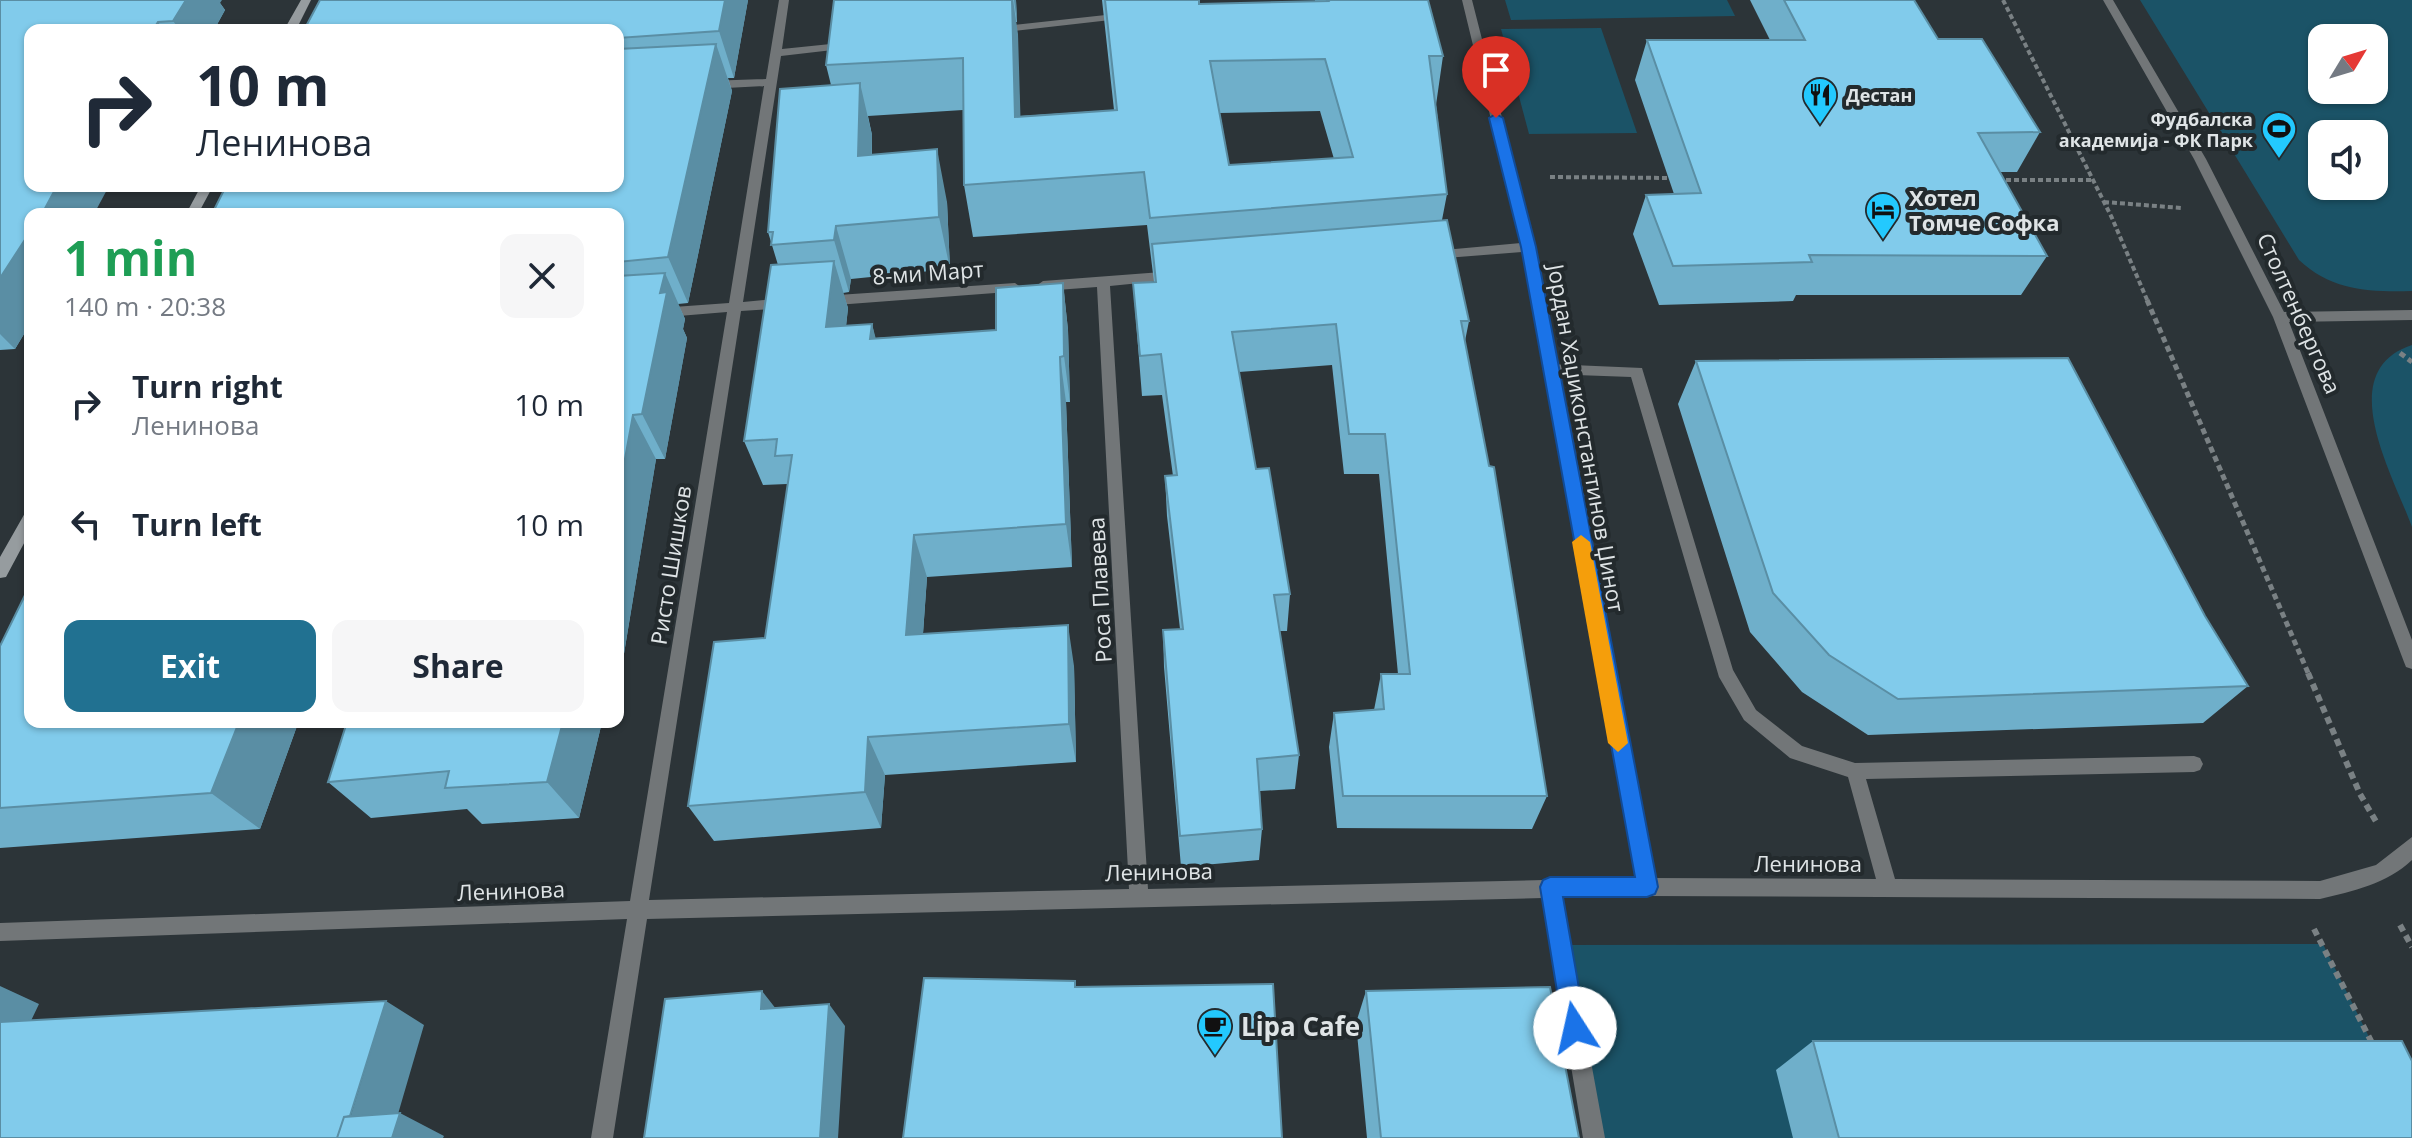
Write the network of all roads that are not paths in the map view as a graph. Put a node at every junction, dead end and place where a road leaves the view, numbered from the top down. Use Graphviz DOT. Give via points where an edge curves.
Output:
graph roads {
  1 [pos="306,0"];
  2 [pos="784,0"];
  3 [pos="1467,0"];
  4 [pos="2108,0"];
  5 [pos="1136,15"];
  6 [pos="293,24"];
  7 [pos="980,31"];
  8 [pos="870,43"];
  9 [pos="776,53"];
  10 [pos="771,82"];
  11 [pos="694,86"];
  12 [pos="1528,247"];
  13 [pos="1418,256"];
  14 [pos="1198,274"];
  15 [pos="1103,282"];
  16 [pos="812,301"];
  17 [pos="797,302"];
  18 [pos="736,306"];
  19 [pos="624,315"];
  20 [pos="2412,315"];
  21 [pos="2280,317"];
  22 [pos="1549,369"];
  23 [pos="24,528"];
  24 [pos="0,572"];
  25 [pos="2412,662"];
  26 [pos="2194,764"];
  27 [pos="1855,771"];
  28 [pos="2412,846"];
  29 [pos="1550,887"];
  30 [pos="1647,887"];
  31 [pos="1888,888"];
  32 [pos="1139,896"];
  33 [pos="638,910"];
  34 [pos="0,932"];
  35 [pos="602,1138"];
  36 [pos="1594,1138"];
  1 -- 6 [label="street"];
  2 -- 9 [label="street, Ристо Шишков"];
  3 -- 12 [label="street, Јордан Хаџиконстантинов Џинот"];
  4 -- 21 [label="street, Столтенбергова" via="2228,211"];
  5 -- 7 [label="street"];
  8 -- 9 [label="street"];
  9 -- 10 [label="street, Ристо Шишков"];
  10 -- 11 [label="street"];
  10 -- 18 [label="street, Ристо Шишков"];
  12 -- 13 [label="street"];
  12 -- 22 [label="street, Јордан Хаџиконстантинов Џинот"];
  14 -- 15 [label="street, 8-ми Март"];
  15 -- 16 [label="street, 8-ми Март"];
  15 -- 32 [label="street, Роса Плавева"];
  17 -- 18 [label="street"];
  18 -- 19 [label="street"];
  18 -- 33 [label="street, Ристо Шишков"];
  20 -- 21 [label="street"];
  21 -- 25 [label="street, Столтенбергова"];
  22 -- 27 [label="street" via="1637,372 1725,672 1750,715 1796,752"];
  22 -- 30 [label="street, Јордан Хаџиконстантинов Џинот"];
  23 -- 24 [label="street"];
  26 -- 27 [label="street"];
  27 -- 31 [label="street"];
  28 -- 31 [label="street, Ленинова" via="2400,863 2320,890"];
  29 -- 30 [label="street, Ленинова"];
  29 -- 32 [label="street, Ленинова"];
  29 -- 36 [label="street"];
  30 -- 31 [label="street, Ленинова"];
  32 -- 33 [label="street, Ленинова"];
  33 -- 34 [label="street, Ленинова"];
  33 -- 35 [label="street, Ристо Шишков"];
}
